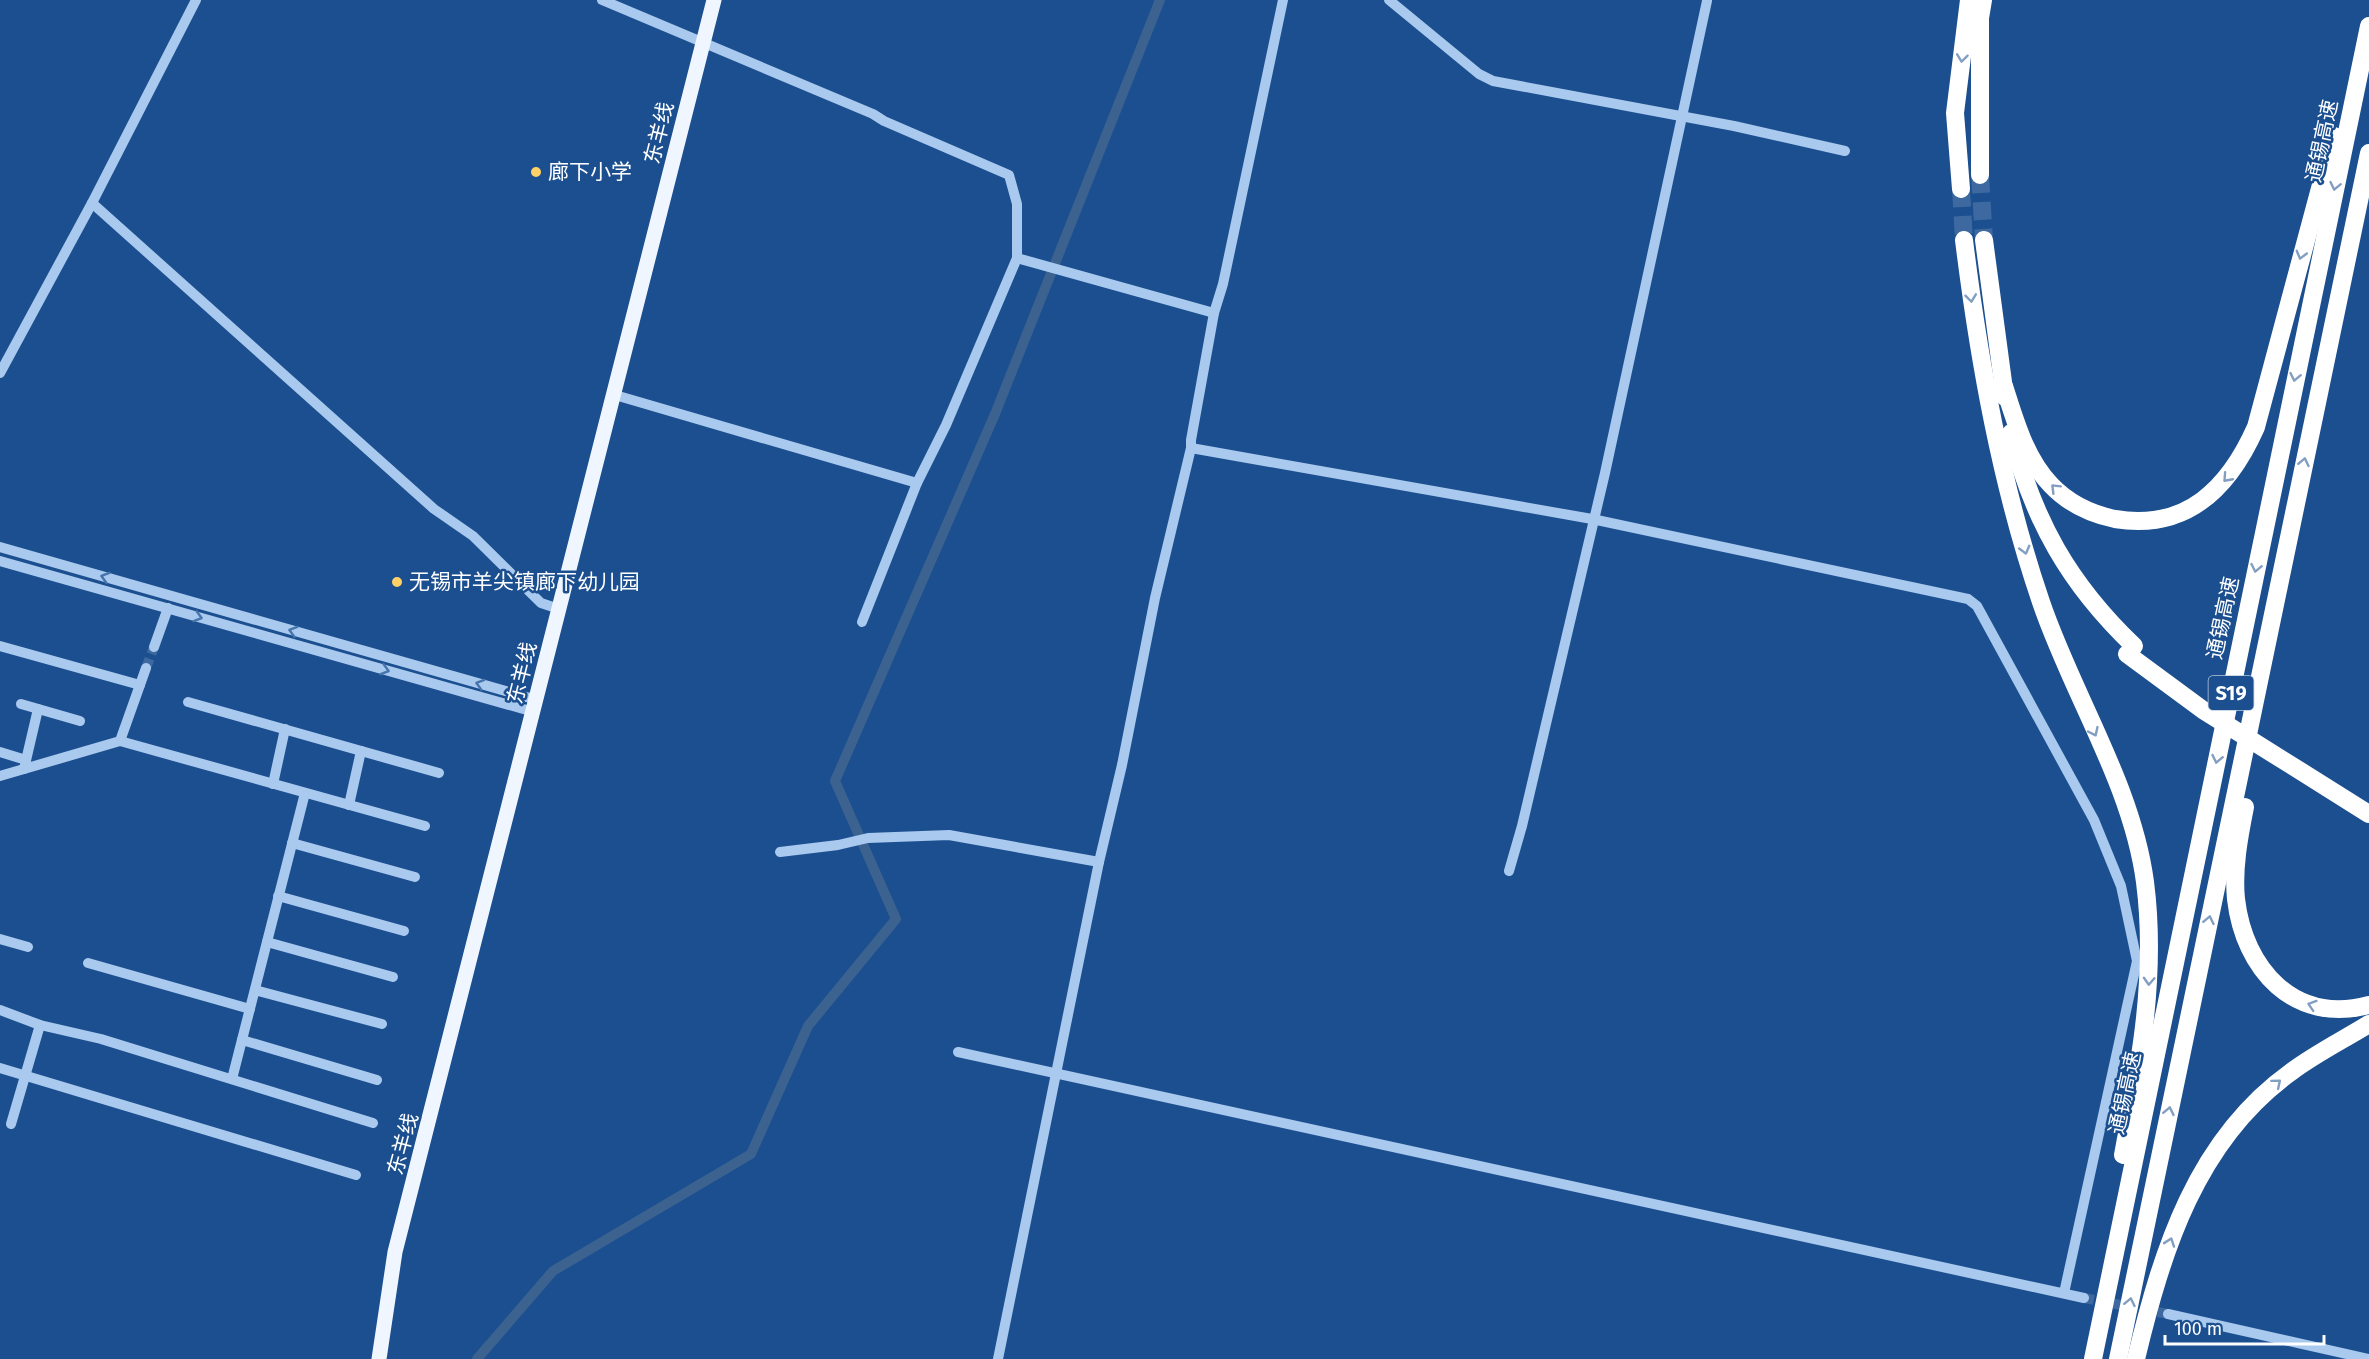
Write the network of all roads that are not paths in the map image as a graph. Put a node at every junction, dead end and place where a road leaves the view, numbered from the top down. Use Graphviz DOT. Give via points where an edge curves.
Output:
graph roads {
  1 [pos="196,0"];
  2 [pos="602,0"];
  3 [pos="714,0"];
  4 [pos="1284,0"];
  5 [pos="1389,0"];
  6 [pos="1967,0"];
  7 [pos="1707,1"];
  8 [pos="1977,10"];
  9 [pos="2369,17"];
  10 [pos="2369,26"];
  11 [pos="704,42"];
  12 [pos="1680,117"];
  13 [pos="1845,151"];
  14 [pos="2369,153"];
  15 [pos="1980,175"];
  16 [pos="1961,189"];
  17 [pos="92,203"];
  18 [pos="1964,240"];
  19 [pos="1984,240"];
  20 [pos="1017,258"];
  21 [pos="1214,314"];
  22 [pos="0,373"];
  23 [pos="2004,386"];
  24 [pos="615,395"];
  25 [pos="1990,399"];
  26 [pos="1191,448"];
  27 [pos="917,483"];
  28 [pos="2296,502"];
  29 [pos="1592,519"];
  30 [pos="0,547"];
  31 [pos="0,561"];
  32 [pos="168,608"];
  33 [pos="559,609"];
  34 [pos="862,622"];
  35 [pos="0,646"];
  36 [pos="154,647"];
  37 [pos="2131,650"];
  38 [pos="146,668"];
  39 [pos="140,685"];
  40 [pos="188,702"];
  41 [pos="21,704"];
  42 [pos="535,706"];
  43 [pos="38,709"];
  44 [pos="81,721"];
  45 [pos="285,729"];
  46 [pos="120,741"];
  47 [pos="361,751"];
  48 [pos="0,752"];
  49 [pos="25,764"];
  50 [pos="439,773"];
  51 [pos="0,776"];
  52 [pos="273,784"];
  53 [pos="305,793"];
  54 [pos="2369,801"];
  55 [pos="349,805"];
  56 [pos="2369,814"];
  57 [pos="425,826"];
  58 [pos="292,843"];
  59 [pos="780,852"];
  60 [pos="1099,862"];
  61 [pos="1509,871"];
  62 [pos="415,877"];
  63 [pos="278,896"];
  64 [pos="404,931"];
  65 [pos="0,939"];
  66 [pos="267,942"];
  67 [pos="28,947"];
  68 [pos="88,963"];
  69 [pos="393,977"];
  70 [pos="255,990"];
  71 [pos="2369,1005"];
  72 [pos="250,1009"];
  73 [pos="0,1010"];
  74 [pos="382,1024"];
  75 [pos="2369,1024"];
  76 [pos="40,1025"];
  77 [pos="242,1040"];
  78 [pos="958,1052"];
  79 [pos="0,1068"];
  80 [pos="1056,1074"];
  81 [pos="25,1076"];
  82 [pos="232,1079"];
  83 [pos="377,1080"];
  84 [pos="373,1123"];
  85 [pos="11,1124"];
  86 [pos="356,1175"];
  87 [pos="2064,1293"];
  88 [pos="2084,1298"];
  89 [pos="2168,1314"];
  90 [pos="379,1359"];
  91 [pos="998,1359"];
  92 [pos="2093,1359"];
  93 [pos="2118,1359"];
  94 [pos="2136,1359"];
  95 [pos="2369,1359"];
  1 -- 17 [label="street"];
  2 -- 11 [label="street"];
  3 -- 11 [label="main road, 东羊线"];
  4 -- 21 [label="street"];
  5 -- 12 [label="street" via="1479,74 1493,81"];
  6 -- 8 [label="highway"];
  7 -- 12 [label="street"];
  8 -- 15 [label="highway"];
  8 -- 16 [label="highway, one-way" via="1955,113"];
  9 -- 23 [label="highway, one-way" via="2256,427 2234,470 2219,487 2187,510 2149,521 2106,517 2083,509 2050,484 2037,466 2024,444"];
  10 -- 92 [label="highway, 通锡高速 / S19, one-way"];
  11 -- 20 [label="street" via="1009,175 1017,204"];
  11 -- 24 [label="main road, 东羊线"];
  12 -- 13 [label="street"];
  12 -- 29 [label="street"];
  28 -- 14 [label="highway, S19, one-way"];
  17 -- 22 [label="street"];
  17 -- 33 [label="street" via="434,509 473,536 541,603"];
  18 -- 25 [label="highway, one-way"];
  19 -- 23 [label="highway"];
  20 -- 21 [label="street"];
  20 -- 27 [label="street"];
  21 -- 26 [label="street"];
  23 -- 37 [label="highway" via="2028,492 2056,552"];
  24 -- 27 [label="street"];
  24 -- 33 [label="main road, 东羊线"];
  25 -- 37 [label="highway" via="2017,487 2053,564 2091,615"];
  25 -- 92 [label="highway, one-way" via="2005,477 2041,602 2072,685 2123,799 2145,889 2151,950 2143,1044"];
  26 -- 29 [label="street"];
  26 -- 60 [label="street"];
  27 -- 34 [label="street"];
  71 -- 28 [label="highway, one-way" via="2329,1010 2292,997 2272,982 2246,942 2236,897 2240,831"];
  93 -- 28 [label="highway, S19, one-way"];
  29 -- 61 [label="street"];
  29 -- 87 [label="street" via="1968,599 1994,633 2094,820 2121,886 2137,961"];
  42 -- 30 [label="street, one-way"];
  31 -- 32 [label="street"];
  32 -- 36 [label="street"];
  32 -- 42 [label="street, one-way"];
  33 -- 42 [label="main road, 东羊线"];
  35 -- 39 [label="street"];
  37 -- 54 [label="highway"];
  37 -- 56 [label="highway, bridge" via="2204,710"];
  38 -- 39 [label="street"];
  39 -- 46 [label="street"];
  40 -- 45 [label="street"];
  41 -- 43 [label="street"];
  42 -- 90 [label="main road, 东羊线" via="396,1252"];
  43 -- 44 [label="street"];
  43 -- 49 [label="street"];
  45 -- 47 [label="street"];
  45 -- 52 [label="street"];
  46 -- 49 [label="street"];
  46 -- 52 [label="street"];
  47 -- 50 [label="street"];
  47 -- 55 [label="street"];
  48 -- 49 [label="street"];
  49 -- 51 [label="street"];
  52 -- 53 [label="street"];
  53 -- 55 [label="street"];
  53 -- 58 [label="street"];
  55 -- 57 [label="street"];
  58 -- 62 [label="street"];
  58 -- 63 [label="street"];
  59 -- 60 [label="street" via="868,838 949,835"];
  60 -- 80 [label="street"];
  63 -- 64 [label="street"];
  63 -- 66 [label="street"];
  65 -- 67 [label="street"];
  66 -- 69 [label="street"];
  66 -- 70 [label="street"];
  68 -- 72 [label="street"];
  70 -- 72 [label="street"];
  70 -- 74 [label="street"];
  72 -- 77 [label="street"];
  73 -- 76 [label="street"];
  94 -- 75 [label="highway, one-way" via="2179,1217 2208,1160 2243,1114 2268,1091 2291,1072"];
  76 -- 81 [label="street"];
  76 -- 82 [label="street" via="101,1039"];
  77 -- 82 [label="street"];
  77 -- 83 [label="street"];
  78 -- 80 [label="street"];
  79 -- 81 [label="street"];
  80 -- 87 [label="street"];
  80 -- 91 [label="street"];
  81 -- 85 [label="street"];
  81 -- 86 [label="street"];
  82 -- 84 [label="street"];
  87 -- 88 [label="street"];
  89 -- 95 [label="street"];
}
